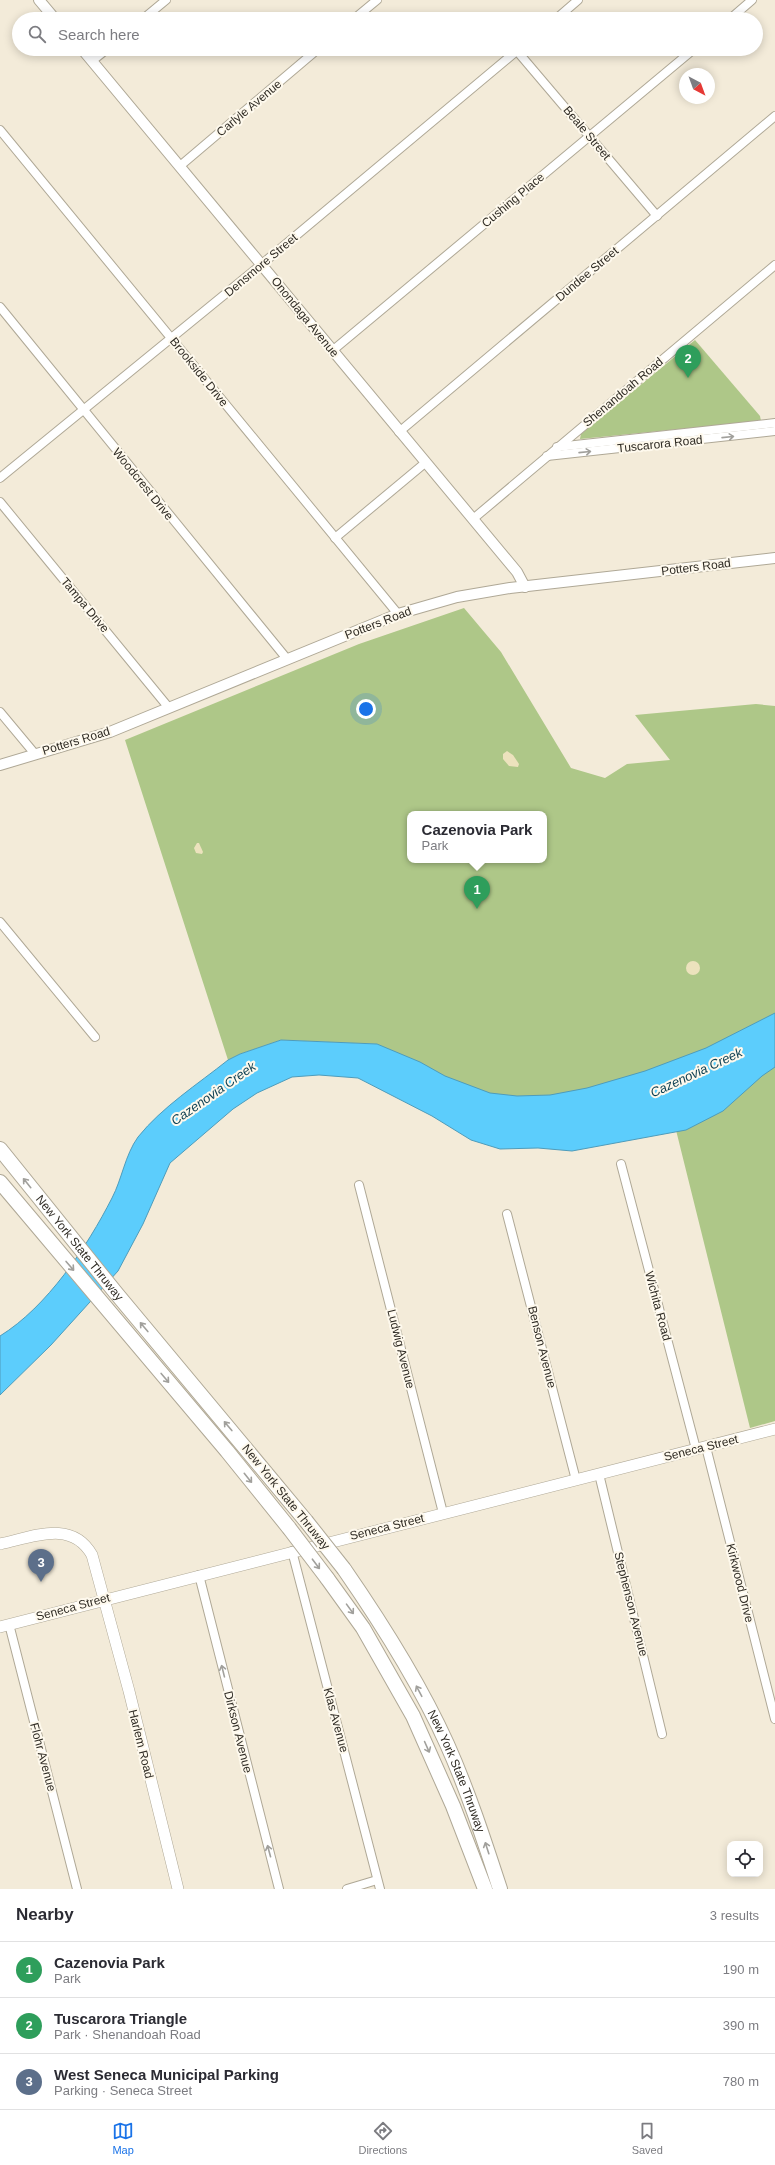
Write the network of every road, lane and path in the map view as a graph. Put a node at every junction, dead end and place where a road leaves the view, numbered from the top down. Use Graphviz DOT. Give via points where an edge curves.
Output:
graph roads {
  1 [pos="39,0"];
  2 [pos="166,0"];
  3 [pos="377,0"];
  4 [pos="578,0"];
  5 [pos="752,0"];
  6 [pos="49,12"];
  7 [pos="151,12"];
  8 [pos="362,12"];
  9 [pos="564,12"];
  10 [pos="738,12"];
  11 [pos="88,56"];
  12 [pos="98,56"];
  13 [pos="310,56"];
  14 [pos="511,56"];
  15 [pos="523,56"];
  16 [pos="686,56"];
  17 [pos="92,61"];
  18 [pos="775,116"];
  19 [pos="0,130"];
  20 [pos="589,137"];
  21 [pos="180,166"];
  22 [pos="657,216"];
  23 [pos="262,264"];
  24 [pos="775,265"];
  25 [pos="0,307"];
  26 [pos="171,339"];
  27 [pos="332,351"];
  28 [pos="83,410"];
  29 [pos="775,423"];
  30 [pos="774,430"];
  31 [pos="399,432"];
  32 [pos="557,447"];
  33 [pos="546,456"];
  34 [pos="426,463"];
  35 [pos="0,478"];
  36 [pos="0,502"];
  37 [pos="473,519"];
  38 [pos="335,538"];
  39 [pos="775,558"];
  40 [pos="525,587"];
  41 [pos="398,614"];
  42 [pos="287,659"];
  43 [pos="169,708"];
  44 [pos="0,712"];
  45 [pos="35,754"];
  46 [pos="0,765"];
  47 [pos="0,922"];
  48 [pos="95,1038"];
  49 [pos="0,1149"];
  50 [pos="621,1164"];
  51 [pos="0,1182"];
  52 [pos="359,1185"];
  53 [pos="507,1214"];
  54 [pos="775,1429"];
  55 [pos="701,1448"];
  56 [pos="599,1474"];
  57 [pos="576,1480"];
  58 [pos="443,1513"];
  59 [pos="0,1544"];
  60 [pos="292,1551"];
  61 [pos="199,1575"];
  62 [pos="104,1599"];
  63 [pos="5,1625"];
  64 [pos="775,1719"];
  65 [pos="662,1734"];
  66 [pos="377,1880"];
  67 [pos="77,1889"];
  68 [pos="178,1889"];
  69 [pos="279,1889"];
  70 [pos="347,1889"];
  71 [pos="380,1889"];
  72 [pos="485,1889"];
  73 [pos="500,1889"];
  1 -- 6 [label="street"];
  2 -- 7 [label="street"];
  3 -- 8 [label="street"];
  4 -- 9 [label="street"];
  5 -- 10 [label="street"];
  11 -- 17 [label="street, Onondaga Avenue"];
  12 -- 17 [label="street"];
  13 -- 21 [label="street, Carlyle Avenue"];
  14 -- 23 [label="street, Densmore Street"];
  15 -- 20 [label="street, Beale Street"];
  16 -- 20 [label="street, Cushing Place"];
  17 -- 21 [label="street, Onondaga Avenue"];
  18 -- 22 [label="street, Dundee Street"];
  19 -- 26 [label="street, Brookside Drive"];
  20 -- 22 [label="street, Beale Street"];
  20 -- 27 [label="street, Cushing Place"];
  21 -- 23 [label="street, Onondaga Avenue"];
  22 -- 31 [label="street, Dundee Street"];
  23 -- 26 [label="street, Densmore Street"];
  23 -- 27 [label="street, Onondaga Avenue"];
  24 -- 32 [label="street, Shenandoah Road"];
  25 -- 28 [label="street, Woodcrest Drive"];
  26 -- 28 [label="street, Densmore Street"];
  26 -- 38 [label="street, Brookside Drive"];
  27 -- 31 [label="street, Onondaga Avenue"];
  28 -- 35 [label="street, Densmore Street"];
  28 -- 42 [label="street, Woodcrest Drive"];
  29 -- 32 [label="street, Tuscarora Road"];
  33 -- 30 [label="street, Tuscarora Road, one-way"];
  31 -- 34 [label="street, Onondaga Avenue"];
  32 -- 33 [label="street, Shenandoah Road"];
  33 -- 37 [label="street, Shenandoah Road"];
  34 -- 37 [label="street, Onondaga Avenue"];
  34 -- 38 [label="street"];
  36 -- 43 [label="street, Tampa Drive"];
  37 -- 40 [label="street, Onondaga Avenue" via="517,572"];
  38 -- 41 [label="street, Brookside Drive"];
  39 -- 40 [label="street, Potters Road"];
  40 -- 41 [label="street, Potters Road" via="457,596"];
  41 -- 42 [label="street, Potters Road"];
  42 -- 43 [label="street, Potters Road"];
  43 -- 45 [label="street, Potters Road" via="110,732"];
  44 -- 45 [label="street"];
  45 -- 46 [label="street, Potters Road"];
  47 -- 48 [label="street"];
  73 -- 49 [label="highway, New York State Thruway, one-way, bridge" via="477,1816 446,1743 381,1622 306,1521"];
  50 -- 55 [label="street, Wichita Road"];
  51 -- 72 [label="highway, New York State Thruway, one-way, bridge" via="289,1528 364,1628 413,1716 453,1806"];
  52 -- 58 [label="street, Ludwig Avenue"];
  53 -- 57 [label="street, Benson Avenue"];
  54 -- 55 [label="main road, Seneca Street"];
  55 -- 56 [label="main road, Seneca Street"];
  55 -- 64 [label="street, Kirkwood Drive"];
  56 -- 57 [label="main road, Seneca Street"];
  56 -- 65 [label="street, Stephenson Avenue"];
  57 -- 58 [label="main road, Seneca Street"];
  58 -- 60 [label="main road, Seneca Street"];
  59 -- 62 [label="main road, Harlem Road" via="52,1533 75,1537 92,1555"];
  60 -- 61 [label="main road, Seneca Street"];
  60 -- 66 [label="street, Klas Avenue"];
  61 -- 62 [label="main road, Seneca Street"];
  69 -- 61 [label="street, Dirkson Avenue, one-way"];
  62 -- 63 [label="main road, Seneca Street"];
  62 -- 68 [label="main road, Harlem Road"];
  63 -- 67 [label="street, Flohr Avenue"];
  66 -- 70 [label="street"];
  66 -- 71 [label="street, Klas Avenue"];
}
